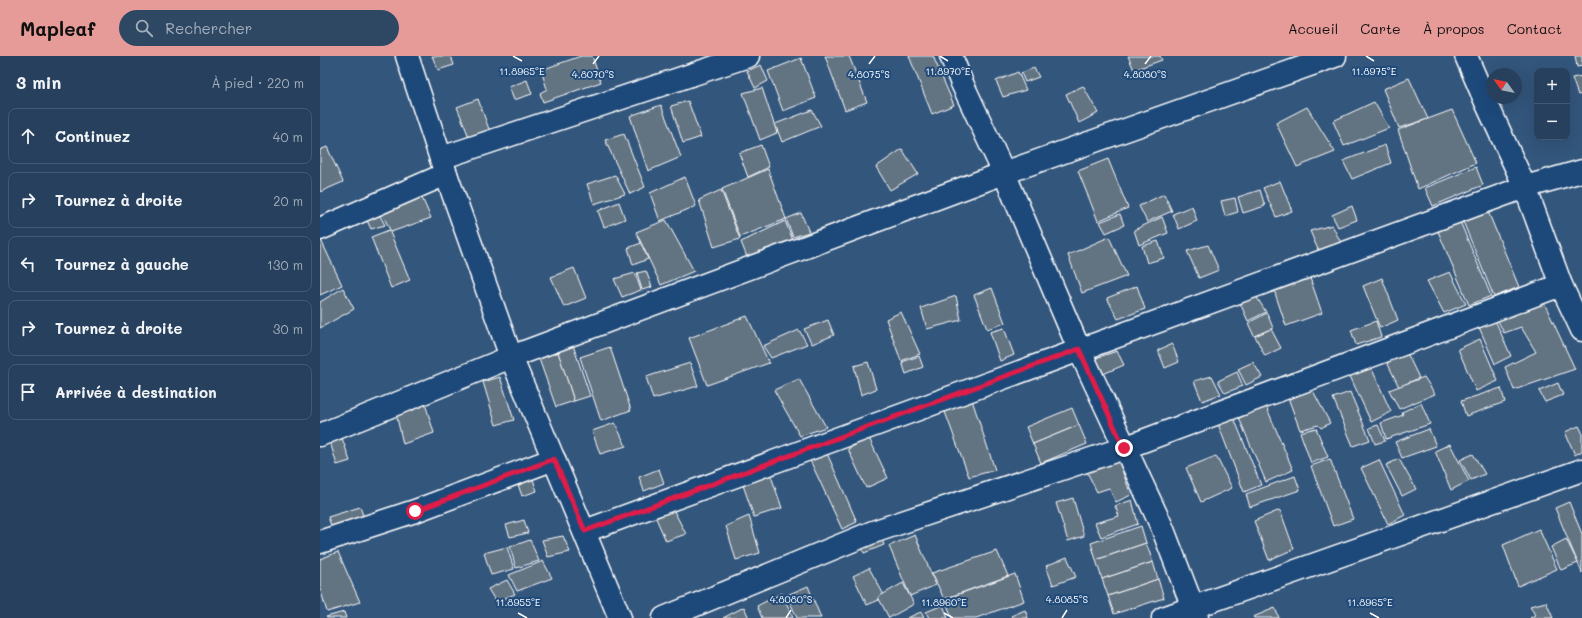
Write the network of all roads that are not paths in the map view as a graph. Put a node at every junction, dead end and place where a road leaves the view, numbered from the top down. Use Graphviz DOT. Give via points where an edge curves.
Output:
graph roads {
  1 [pos="407,56"];
  2 [pos="748,56"];
  3 [pos="951,56"];
  4 [pos="1335,56"];
  5 [pos="1466,56"];
  6 [pos="443,166"];
  7 [pos="1582,170"];
  8 [pos="1004,173"];
  9 [pos="1525,187"];
  10 [pos="320,229"];
  11 [pos="1560,285"];
  12 [pos="1582,330"];
  13 [pos="1079,349"];
  14 [pos="511,357"];
  15 [pos="320,435"];
  16 [pos="1124,448"];
  17 [pos="554,459"];
  18 [pos="1582,470"];
  19 [pos="585,531"];
  20 [pos="320,542"];
  21 [pos="1195,613"];
  22 [pos="620,618"];
  23 [pos="664,618"];
  24 [pos="1164,618"];
  1 -- 6 [label="street"];
  2 -- 6 [label="street"];
  3 -- 8 [label="street"];
  4 -- 8 [label="street"];
  5 -- 9 [label="street"];
  6 -- 10 [label="street"];
  6 -- 14 [label="street"];
  7 -- 9 [label="street"];
  8 -- 13 [label="street"];
  8 -- 14 [label="street"];
  9 -- 11 [label="street"];
  9 -- 13 [label="street"];
  11 -- 12 [label="street"];
  11 -- 16 [label="street"];
  13 -- 16 [label="street"];
  13 -- 19 [label="street"];
  14 -- 15 [label="street"];
  14 -- 17 [label="street"];
  16 -- 21 [label="street" via="1162,527"];
  16 -- 23 [label="street" via="873,532"];
  17 -- 19 [label="street"];
  17 -- 20 [label="street" via="415,511"];
  18 -- 21 [label="street"];
  19 -- 22 [label="street"];
  21 -- 24 [label="street"];
}
